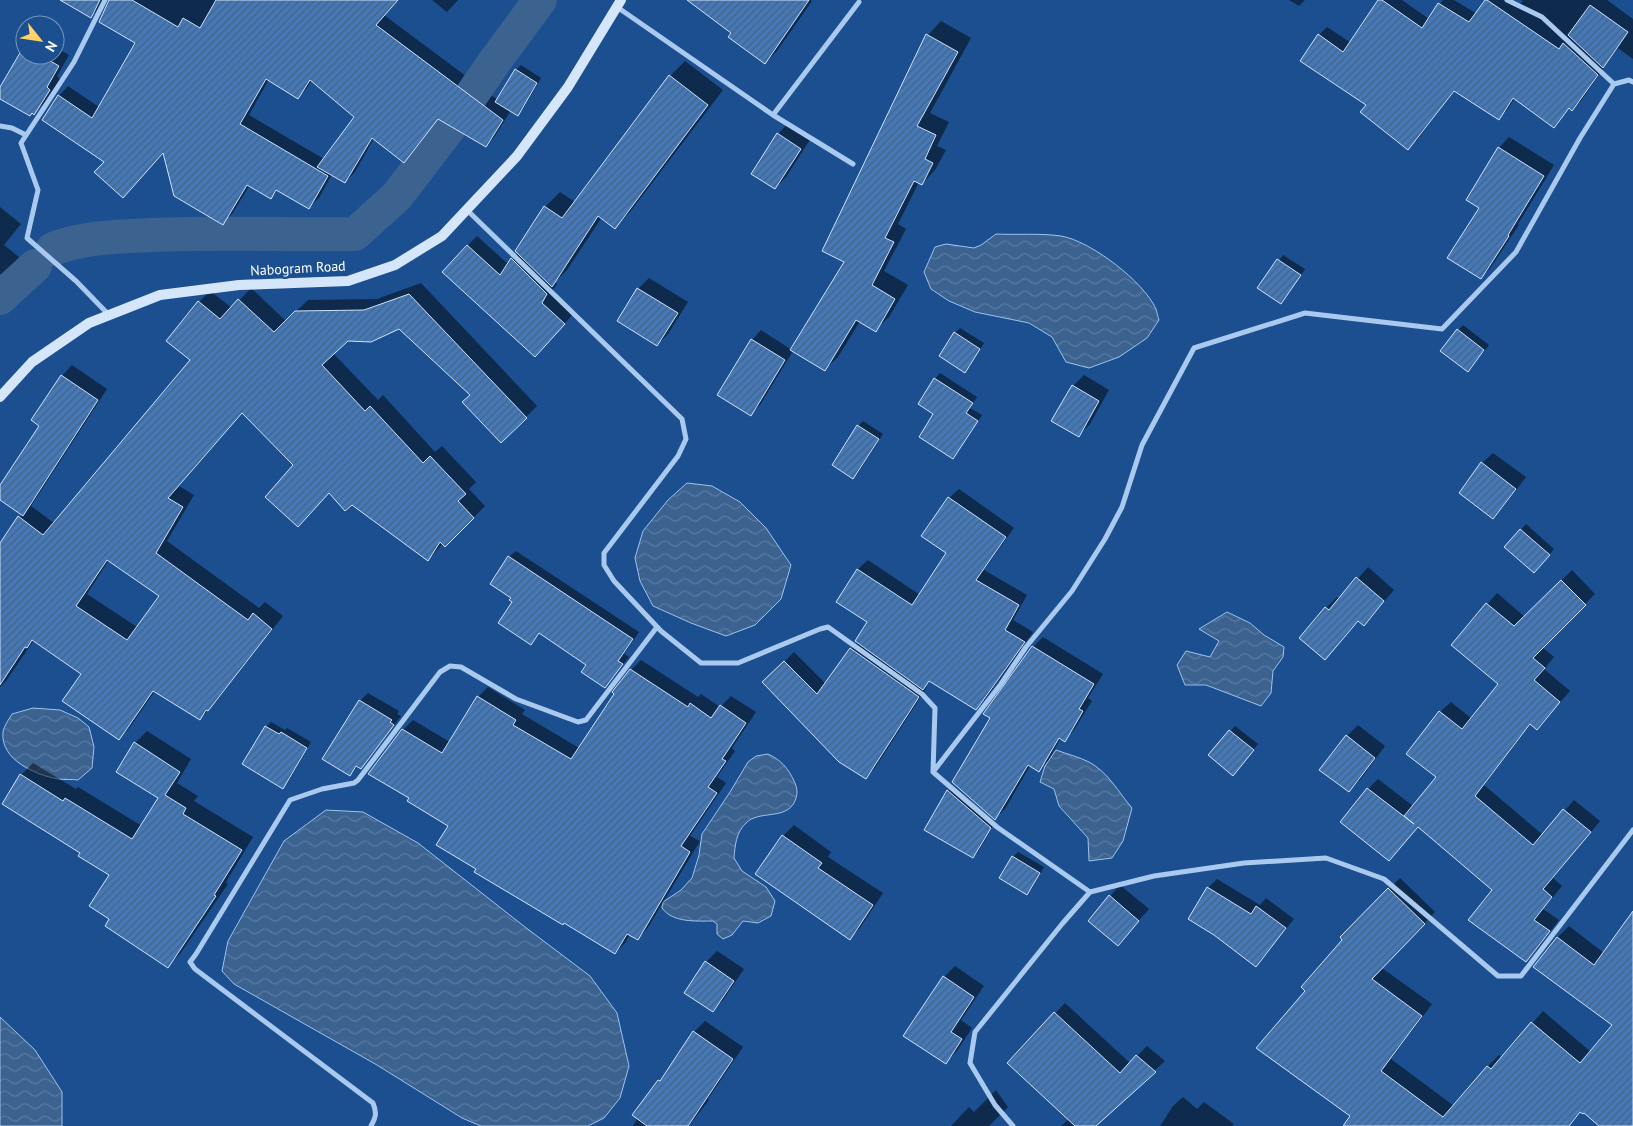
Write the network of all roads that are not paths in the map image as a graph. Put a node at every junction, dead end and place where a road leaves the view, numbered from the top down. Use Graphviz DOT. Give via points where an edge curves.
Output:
graph roads {
  1 [pos="105,0"];
  2 [pos="1507,0"];
  3 [pos="859,2"];
  4 [pos="619,3"];
  5 [pos="1633,82"];
  6 [pos="1614,84"];
  7 [pos="773,115"];
  8 [pos="0,126"];
  9 [pos="26,135"];
  10 [pos="852,164"];
  11 [pos="467,209"];
  12 [pos="110,315"];
  13 [pos="0,397"];
  14 [pos="657,627"];
  15 [pos="933,772"];
  16 [pos="1633,830"];
  17 [pos="1090,892"];
  18 [pos="371,1126"];
  19 [pos="1013,1126"];
  1 -- 9 [label="street" via="74,62"];
  2 -- 6 [label="street" via="1542,17"];
  3 -- 7 [label="street"];
  4 -- 7 [label="street"];
  4 -- 11 [label="main road, Nabogram Road" via="563,95 517,156"];
  5 -- 6 [label="street"];
  6 -- 15 [label="street" via="1516,252 1442,329 1305,313 1194,348 1142,445 1122,507 1105,539 1072,591"];
  7 -- 10 [label="street"];
  8 -- 9 [label="street"];
  9 -- 12 [label="street" via="21,143 38,190 27,238"];
  11 -- 12 [label="main road, Nabogram Road" via="442,236 396,265 348,281 239,285 160,295"];
  11 -- 14 [label="street" via="682,419 686,439 678,456 604,553 604,564 614,581"];
  12 -- 13 [label="main road, Nabogram Road" via="88,323 32,362"];
  14 -- 15 [label="street" via="701,663 738,663 828,627 922,694 934,708"];
  14 -- 18 [label="street" via="582,722 516,699 461,667 450,666 440,672 358,780 290,800 190,962 373,1103 377,1112"];
  15 -- 17 [label="street" via="997,827"];
  16 -- 17 [label="street" via="1521,976 1498,976 1384,879 1326,858 1226,865 1154,876"];
  17 -- 19 [label="street" via="975,1032 970,1063 994,1104"];
}
